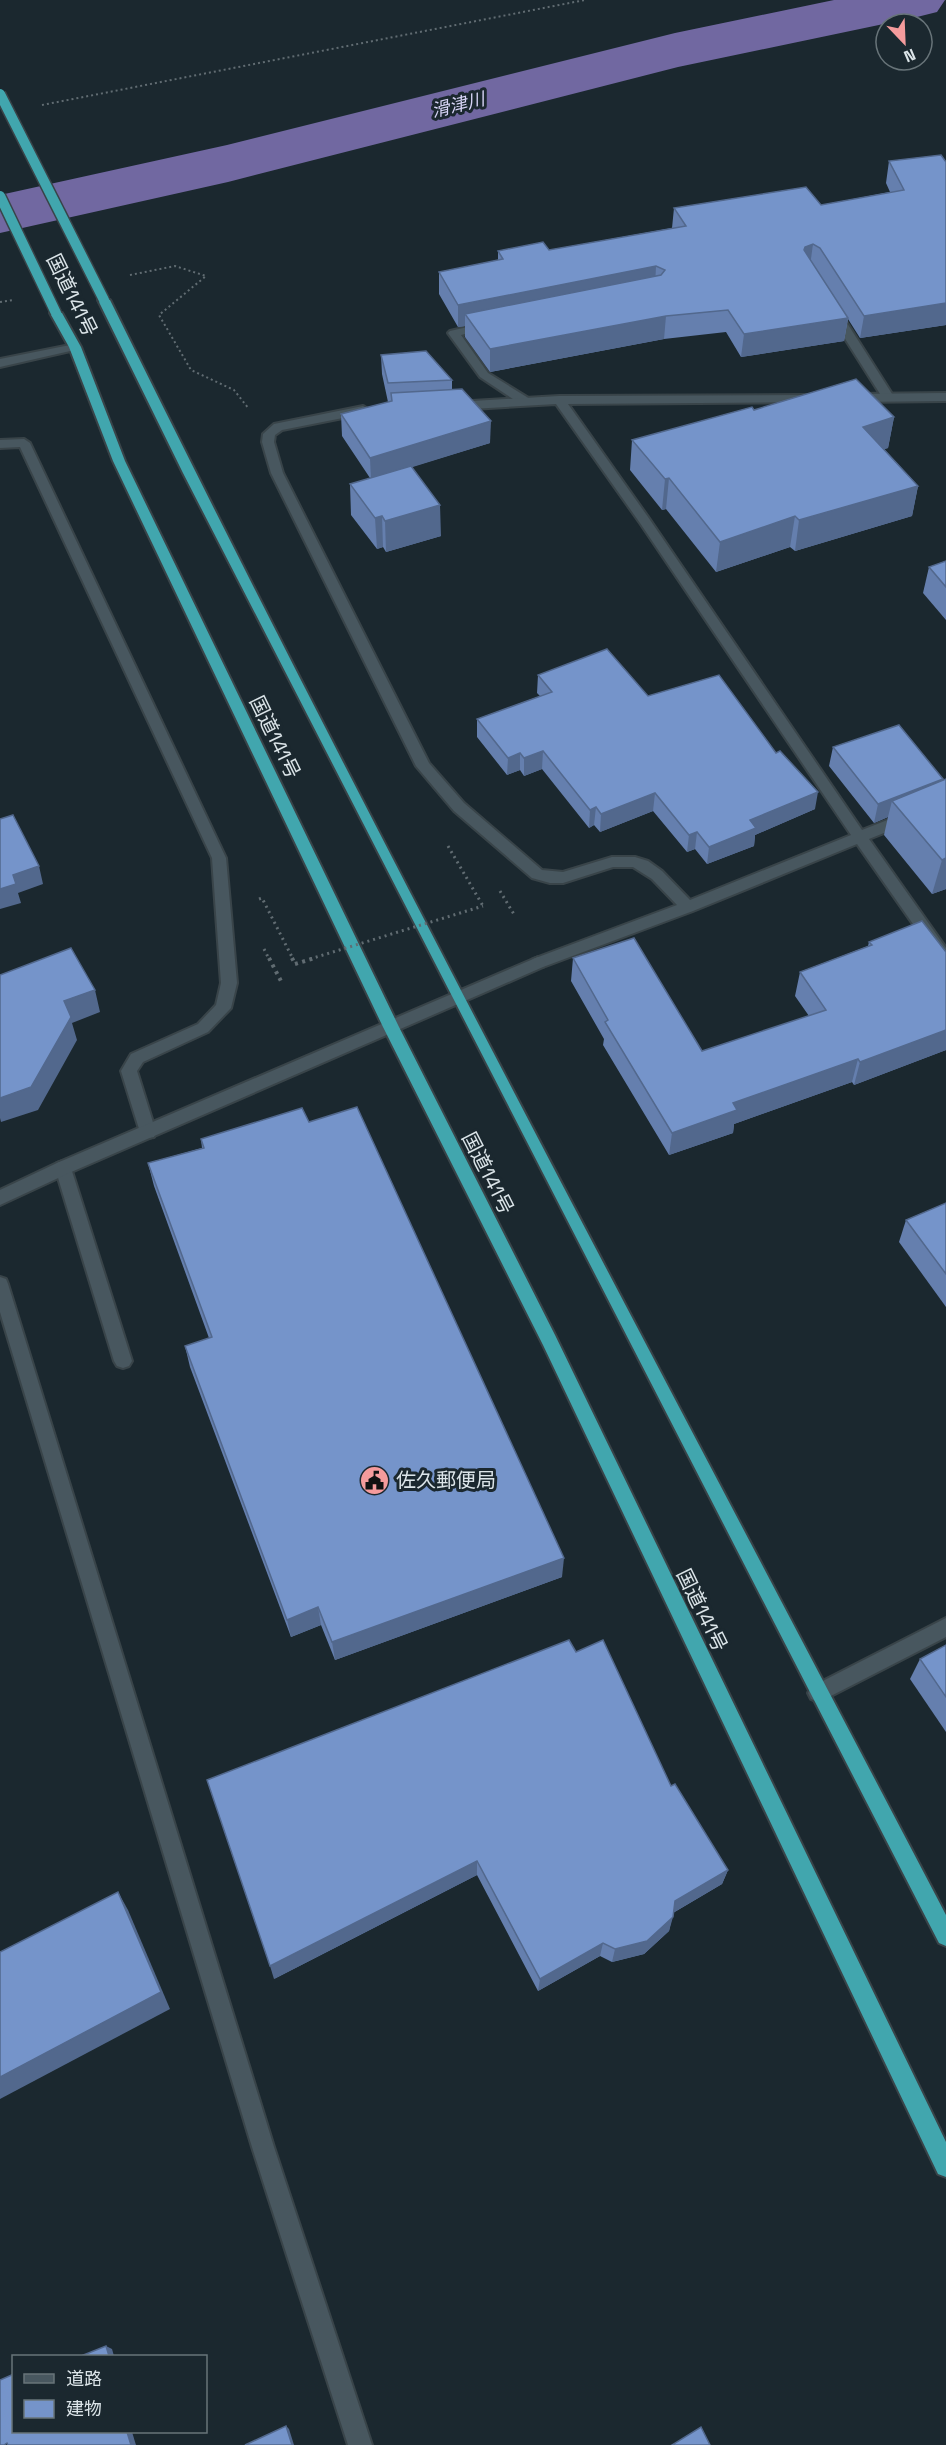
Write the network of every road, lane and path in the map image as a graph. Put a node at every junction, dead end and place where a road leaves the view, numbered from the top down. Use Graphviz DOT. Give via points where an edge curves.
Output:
graph roads {
  1 [pos="585,0"];
  2 [pos="0,94"];
  3 [pos="42,105"];
  4 [pos="0,196"];
  5 [pos="827,300"];
  6 [pos="159,315"];
  7 [pos="497,324"];
  8 [pos="75,347"];
  9 [pos="0,363"];
  10 [pos="888,397"];
  11 [pos="946,397"];
  12 [pos="844,398"];
  13 [pos="822,399"];
  14 [pos="559,400"];
  15 [pos="526,402"];
  16 [pos="441,406"];
  17 [pos="375,409"];
  18 [pos="269,434"];
  19 [pos="0,444"];
  20 [pos="946,802"];
  21 [pos="859,836"];
  22 [pos="252,901"];
  23 [pos="483,906"];
  24 [pos="688,907"];
  25 [pos="262,944"];
  26 [pos="946,960"];
  27 [pos="282,983"];
  28 [pos="458,997"];
  29 [pos="391,1027"];
  30 [pos="148,1132"];
  31 [pos="63,1168"];
  32 [pos="0,1198"];
  33 [pos="0,1284"];
  34 [pos="123,1361"];
  35 [pos="946,1627"];
  36 [pos="818,1693"];
  37 [pos="946,1936"];
  38 [pos="946,2166"];
  39 [pos="360,2445"];
  1 -- 3 [label="path"];
  2 -- 28 [label="highway, 国道141号, bridge"];
  4 -- 8 [label="highway, 国道141号, bridge"];
  5 -- 10 [label="street"];
  6 -- 18 [label="path" via="191,370 234,390"];
  7 -- 15 [label="street" via="454,333 484,375"];
  8 -- 9 [label="street"];
  8 -- 29 [label="highway, 国道141号" via="119,461"];
  10 -- 11 [label="street"];
  10 -- 12 [label="street"];
  13 -- 14 [label="street"];
  14 -- 15 [label="street"];
  14 -- 21 [label="street"];
  15 -- 16 [label="street"];
  17 -- 18 [label="street" via="304,421"];
  18 -- 24 [label="street" via="277,473 423,766 442,790 537,874 562,879 618,862 635,862 656,875"];
  19 -- 30 [label="street" via="24,443 219,858 230,983 223,1008 203,1028 137,1058 129,1071"];
  20 -- 21 [label="street"];
  21 -- 24 [label="street"];
  21 -- 26 [label="street"];
  22 -- 23 [label="path, bridge" via="262,898 295,964"];
  24 -- 28 [label="street"];
  25 -- 27 [label="path"];
  28 -- 29 [label="street"];
  28 -- 36 [label="highway, 国道141号"];
  29 -- 30 [label="street"];
  29 -- 38 [label="highway, 国道141号" via="549,1340"];
  30 -- 31 [label="street"];
  31 -- 32 [label="street"];
  31 -- 34 [label="street"];
  33 -- 39 [label="street" via="263,2147"];
  35 -- 36 [label="street"];
  36 -- 37 [label="highway, 国道141号"];
}
